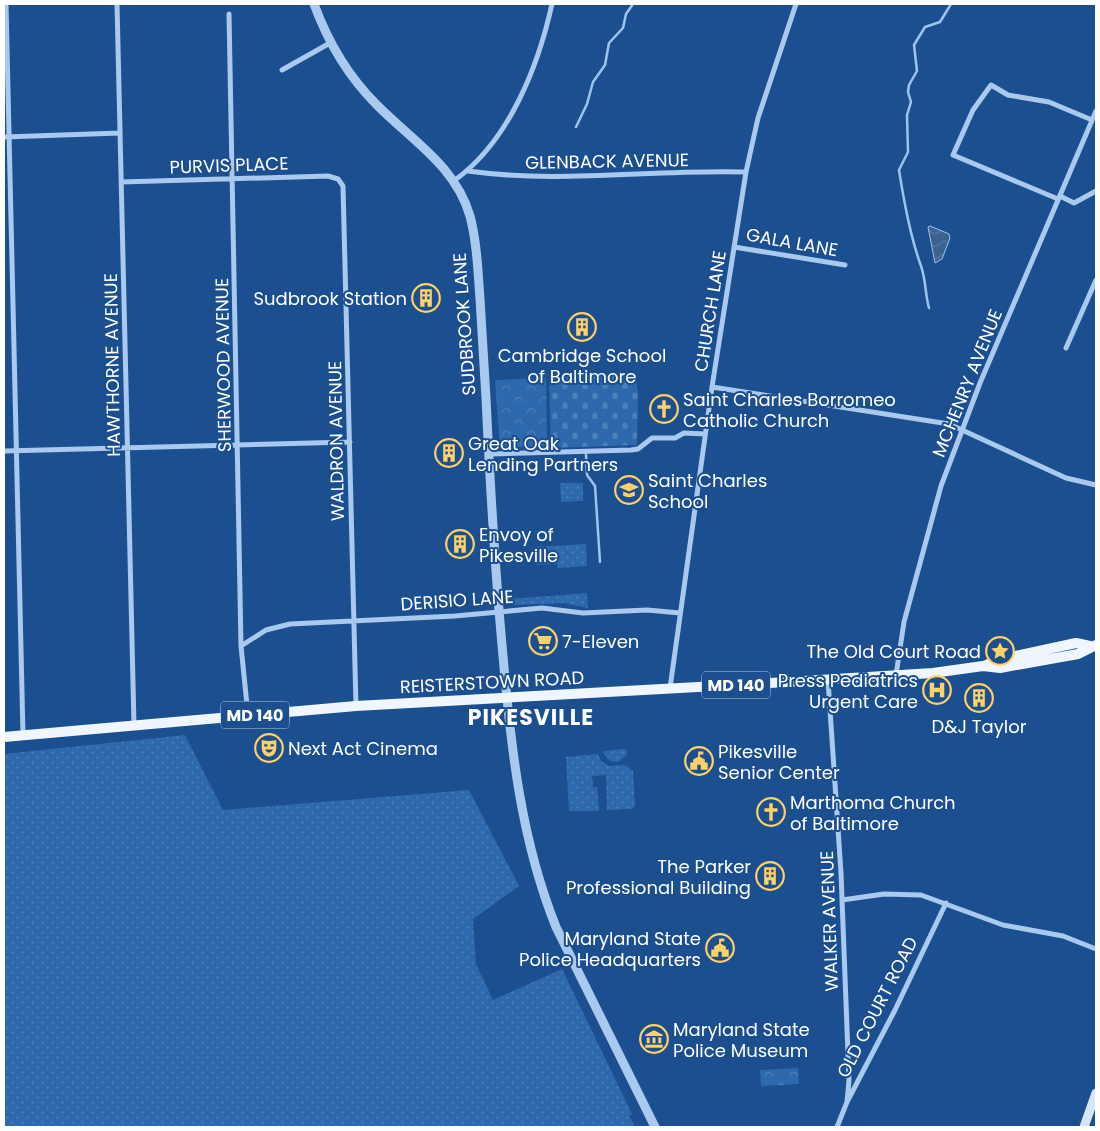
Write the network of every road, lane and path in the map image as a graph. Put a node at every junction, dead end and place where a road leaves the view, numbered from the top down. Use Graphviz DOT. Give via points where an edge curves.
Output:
graph roads {
  1 [pos="6,4"];
  2 [pos="117,4"];
  3 [pos="314,4"];
  4 [pos="552,4"];
  5 [pos="796,4"];
  6 [pos="228,14"];
  7 [pos="330,43"];
  8 [pos="282,70"];
  9 [pos="1096,111"];
  10 [pos="1092,120"];
  11 [pos="120,133"];
  12 [pos="6,137"];
  13 [pos="468,171"];
  14 [pos="746,172"];
  15 [pos="232,178"];
  16 [pos="338,179"];
  17 [pos="454,180"];
  18 [pos="121,182"];
  19 [pos="1096,191"];
  20 [pos="1059,198"];
  21 [pos="734,247"];
  22 [pos="846,265"];
  23 [pos="1096,280"];
  24 [pos="1066,348"];
  25 [pos="712,387"];
  26 [pos="962,429"];
  27 [pos="705,434"];
  28 [pos="350,442"];
  29 [pos="238,445"];
  30 [pos="127,447"];
  31 [pos="17,450"];
  32 [pos="4,451"];
  33 [pos="489,454"];
  34 [pos="1096,485"];
  35 [pos="499,612"];
  36 [pos="680,613"];
  37 [pos="353,620"];
  38 [pos="241,646"];
  39 [pos="1093,646"];
  40 [pos="896,675"];
  41 [pos="828,679"];
  42 [pos="670,688"];
  43 [pos="506,698"];
  44 [pos="356,706"];
  45 [pos="248,715"];
  46 [pos="134,725"];
  47 [pos="23,735"];
  48 [pos="4,737"];
  49 [pos="842,900"];
  50 [pos="946,903"];
  51 [pos="1096,949"];
  52 [pos="1096,1093"];
  53 [pos="847,1102"];
  54 [pos="655,1127"];
  55 [pos="837,1127"];
  56 [pos="1084,1127"];
  1 -- 12 [label="street"];
  2 -- 11 [label="street, HAWTHORNE AVENUE"];
  3 -- 7 [label="street, SUDBROOK LANE"];
  4 -- 13 [label="street" via="535,65 518,104"];
  5 -- 14 [label="street, CHURCH LANE" via="758,118"];
  6 -- 15 [label="street, SHERWOOD AVENUE"];
  7 -- 8 [label="street"];
  7 -- 17 [label="street, SUDBROOK LANE" via="361,88 444,166"];
  9 -- 10 [label="street, MCHENRY AVENUE"];
  10 -- 20 [label="street, MCHENRY AVENUE"];
  10 -- 20 [label="street" via="1049,102 1008,95 991,85 973,110 953,155"];
  11 -- 12 [label="street"];
  11 -- 18 [label="street, HAWTHORNE AVENUE"];
  12 -- 31 [label="street"];
  13 -- 14 [label="street, GLENBACK AVENUE" via="572,177"];
  13 -- 17 [label="street"];
  14 -- 21 [label="street, CHURCH LANE"];
  15 -- 16 [label="street, PURVIS PLACE" via="328,176"];
  15 -- 18 [label="street, PURVIS PLACE"];
  15 -- 29 [label="street, SHERWOOD AVENUE"];
  16 -- 28 [label="street, WALDRON AVENUE" via="344,192"];
  17 -- 33 [label="street, SUDBROOK LANE" via="470,216 476,251"];
  18 -- 30 [label="street, HAWTHORNE AVENUE"];
  19 -- 20 [label="street" via="1074,203"];
  20 -- 26 [label="street, MCHENRY AVENUE"];
  21 -- 22 [label="street, GALA LANE"];
  21 -- 25 [label="street, CHURCH LANE"];
  23 -- 24 [label="street"];
  25 -- 26 [label="street" via="918,418"];
  25 -- 27 [label="street, CHURCH LANE"];
  26 -- 34 [label="street" via="1066,478"];
  26 -- 40 [label="street, MCHENRY AVENUE" via="935,503 904,622"];
  27 -- 33 [label="street" via="684,433 675,438 652,438 638,449 631,450"];
  27 -- 36 [label="street, CHURCH LANE"];
  28 -- 29 [label="street"];
  28 -- 37 [label="street, WALDRON AVENUE"];
  29 -- 30 [label="street"];
  29 -- 38 [label="street, SHERWOOD AVENUE"];
  30 -- 31 [label="street"];
  30 -- 46 [label="street, HAWTHORNE AVENUE"];
  31 -- 32 [label="street"];
  31 -- 47 [label="street"];
  33 -- 35 [label="street, SUDBROOK LANE"];
  35 -- 36 [label="street, DERISIO LANE" via="542,608 583,613 647,610"];
  35 -- 37 [label="street, DERISIO LANE"];
  35 -- 43 [label="street, SUDBROOK LANE"];
  36 -- 42 [label="street, CHURCH LANE"];
  37 -- 38 [label="street, DERISIO LANE" via="276,626"];
  37 -- 44 [label="street, WALDRON AVENUE"];
  38 -- 45 [label="street, SHERWOOD AVENUE"];
  39 -- 40 [label="main road, REISTERSTOWN ROAD / MD 140" via="1078,654 1000,668 983,666"];
  40 -- 41 [label="main road, REISTERSTOWN ROAD / MD 140"];
  41 -- 42 [label="main road, REISTERSTOWN ROAD / MD 140"];
  41 -- 49 [label="street, WALKER AVENUE"];
  42 -- 43 [label="main road, REISTERSTOWN ROAD / MD 140"];
  43 -- 44 [label="main road, REISTERSTOWN ROAD / MD 140"];
  43 -- 54 [label="street, SUDBROOK LANE" via="519,796 542,894"];
  44 -- 45 [label="main road, REISTERSTOWN ROAD / MD 140"];
  45 -- 46 [label="main road, REISTERSTOWN ROAD / MD 140"];
  46 -- 47 [label="main road, REISTERSTOWN ROAD / MD 140"];
  47 -- 48 [label="main road, REISTERSTOWN ROAD / MD 140"];
  49 -- 50 [label="street" via="909,894"];
  49 -- 53 [label="street, WALKER AVENUE" via="849,1080"];
  50 -- 51 [label="street" via="1003,925 1063,936"];
  50 -- 53 [label="street, OLD COURT ROAD"];
  52 -- 56 [label="main road"];
  53 -- 55 [label="street, OLD COURT ROAD"];
}
